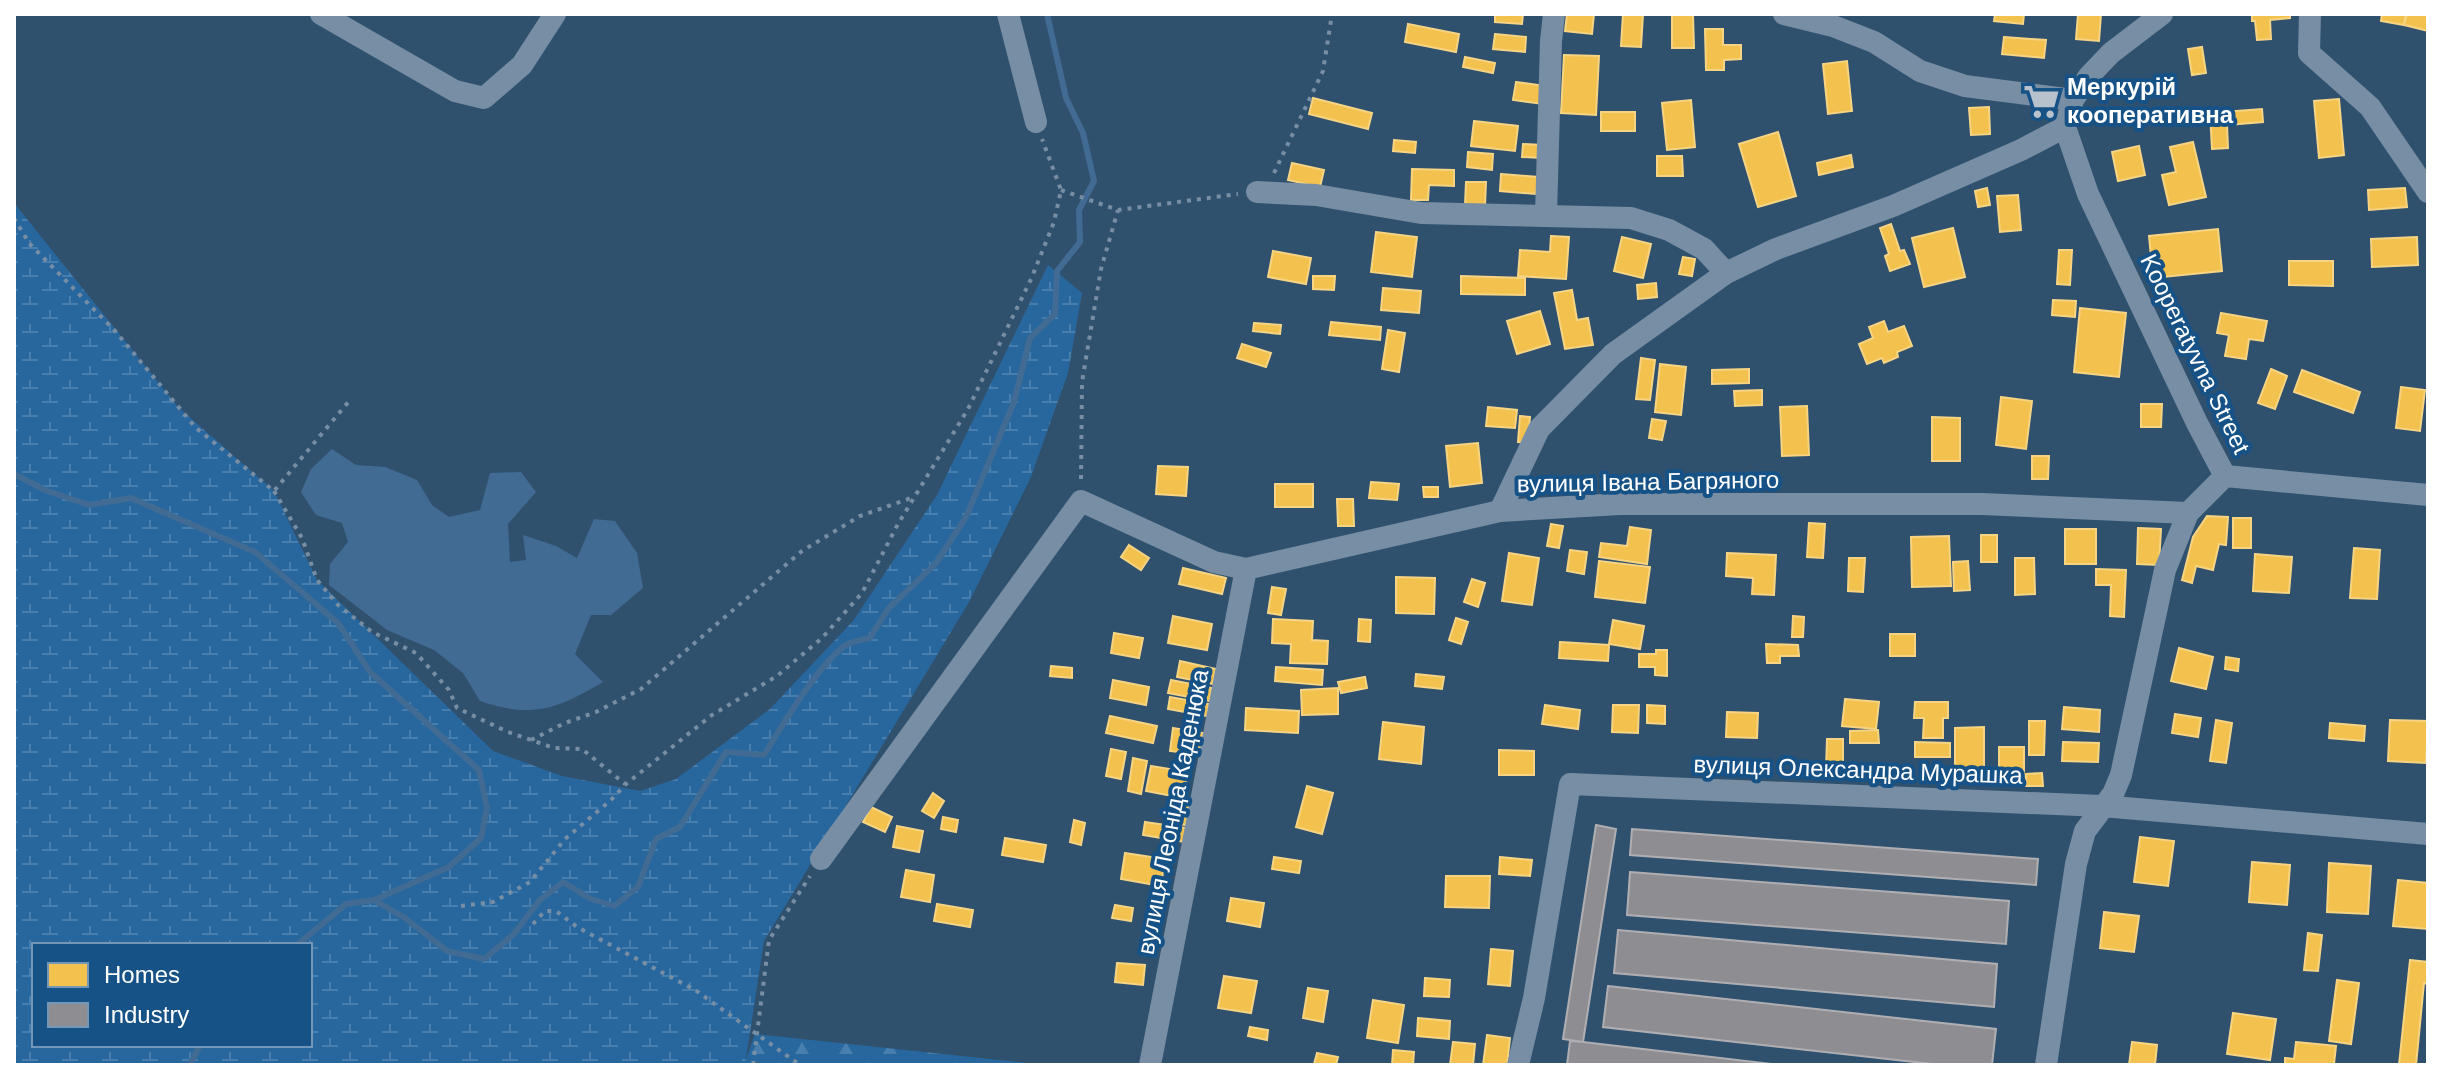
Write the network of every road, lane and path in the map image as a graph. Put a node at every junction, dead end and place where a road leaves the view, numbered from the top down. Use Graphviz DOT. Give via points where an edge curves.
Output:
graph roads {
  1 [pos="321,14"];
  2 [pos="555,14"];
  3 [pos="1008,14"];
  4 [pos="1332,14"];
  5 [pos="1554,14"];
  6 [pos="1784,14"];
  7 [pos="2162,14"];
  8 [pos="2310,14"];
  9 [pos="2073,100"];
  10 [pos="1036,122"];
  11 [pos="2065,127"];
  12 [pos="1061,190"];
  13 [pos="1257,192"];
  14 [pos="2428,192"];
  15 [pos="1118,210"];
  16 [pos="1546,214"];
  17 [pos="14,218"];
  18 [pos="1726,273"];
  19 [pos="350,400"];
  20 [pos="2225,476"];
  21 [pos="274,491"];
  22 [pos="2428,495"];
  23 [pos="913,498"];
  24 [pos="1081,501"];
  25 [pos="1500,511"];
  26 [pos="2188,513"];
  27 [pos="1246,569"];
  28 [pos="531,740"];
  29 [pos="626,784"];
  30 [pos="2102,806"];
  31 [pos="2428,834"];
  32 [pos="821,859"];
  33 [pos="461,906"];
  34 [pos="533,924"];
  35 [pos="755,1034"];
  36 [pos="753,1065"];
  37 [pos="800,1065"];
  38 [pos="1150,1065"];
  39 [pos="1518,1065"];
  40 [pos="2046,1065"];
  1 -- 2 [label="street" via="455,91 484,98 522,65"];
  3 -- 10 [label="street"];
  4 -- 13 [label="path" via="1323,71 1270,182"];
  5 -- 16 [label="street"];
  6 -- 9 [label="street" via="1874,42 1920,71 1965,86"];
  7 -- 9 [label="street" via="2111,53"];
  8 -- 14 [label="street" via="2309,53 2370,107"];
  9 -- 11 [label="street"];
  10 -- 12 [label="path"];
  11 -- 18 [label="street" via="1893,206"];
  11 -- 20 [label="street, Kooperatyvna Street" via="2088,194"];
  12 -- 15 [label="path"];
  12 -- 23 [label="path" via="1032,277 968,409"];
  13 -- 15 [label="path"];
  13 -- 16 [label="street" via="1316,195 1421,213"];
  15 -- 24 [label="path" via="1101,269 1082,382"];
  16 -- 18 [label="street" via="1631,218 1669,230 1704,249"];
  17 -- 21 [label="path" via="29,243 116,332 196,428"];
  18 -- 25 [label="street" via="1613,354 1539,429"];
  19 -- 21 [label="path"];
  20 -- 22 [label="street"];
  20 -- 26 [label="street, Kooperatyvna Street"];
  21 -- 28 [label="path" via="302,538 317,580 338,605 372,632 416,653 449,690 457,708"];
  23 -- 28 [label="path" via="860,516 802,551 641,689"];
  23 -- 29 [label="path" via="862,593 822,638"];
  24 -- 27 [label="street, вулиця Івана Багряного" via="1214,562"];
  24 -- 32 [label="street"];
  25 -- 26 [label="street, вулиця Івана Багряного" via="1620,504 1982,504"];
  25 -- 27 [label="street, вулиця Івана Багряного"];
  26 -- 30 [label="street, Kooperatyvna Street" via="2165,570 2121,775"];
  27 -- 38 [label="street, вулиця Леоніда Каденюка"];
  28 -- 29 [label="path" via="582,749"];
  29 -- 33 [label="path" via="565,839 530,882 493,902"];
  30 -- 31 [label="street, вулиця Олександра Мурашка"];
  30 -- 39 [label="street, вулиця Олександра Мурашка" via="1570,784"];
  30 -- 40 [label="street, Kooperatyvna Street" via="2085,831 2076,864"];
  32 -- 35 [label="path" via="769,940"];
  34 -- 35 [label="path" via="545,911 556,911 695,990"];
  35 -- 36 [label="path"];
  35 -- 37 [label="path"];
}
